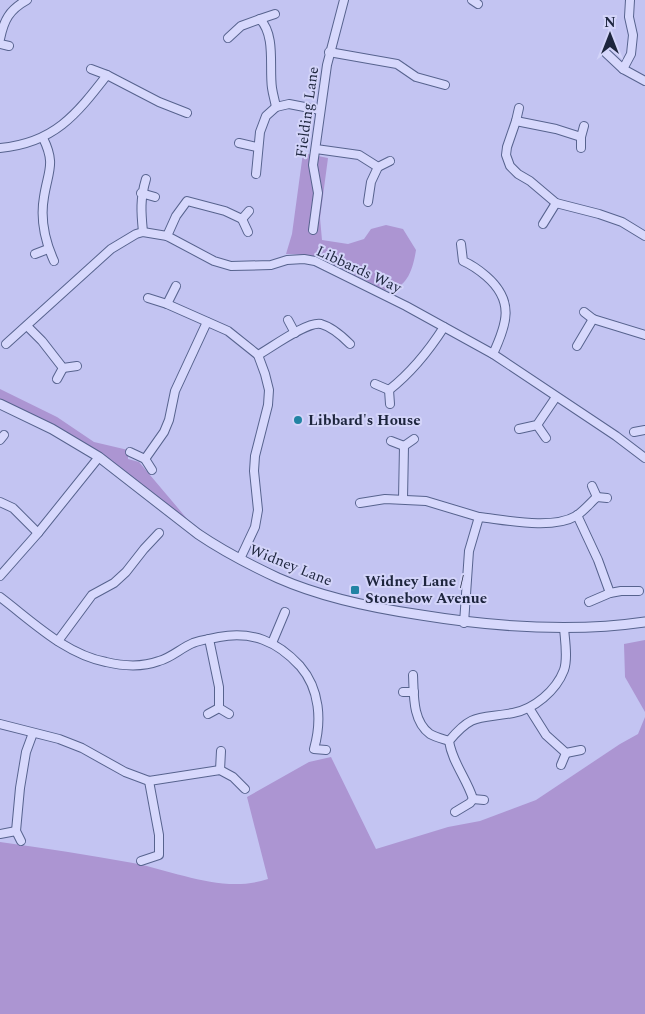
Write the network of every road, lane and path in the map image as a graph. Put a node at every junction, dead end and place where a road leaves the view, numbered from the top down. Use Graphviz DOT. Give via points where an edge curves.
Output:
graph roads {
  1 [pos="344,0"];
  2 [pos="630,0"];
  3 [pos="22,1"];
  4 [pos="276,14"];
  5 [pos="260,19"];
  6 [pos="228,38"];
  7 [pos="0,39"];
  8 [pos="0,44"];
  9 [pos="10,46"];
  10 [pos="329,52"];
  11 [pos="606,53"];
  12 [pos="91,69"];
  13 [pos="623,69"];
  14 [pos="107,75"];
  15 [pos="423,80"];
  16 [pos="645,80"];
  17 [pos="445,85"];
  18 [pos="421,89"];
  19 [pos="276,107"];
  20 [pos="519,108"];
  21 [pos="320,110"];
  22 [pos="187,113"];
  23 [pos="516,121"];
  24 [pos="584,126"];
  25 [pos="582,137"];
  26 [pos="43,138"];
  27 [pos="239,143"];
  28 [pos="258,147"];
  29 [pos="0,148"];
  30 [pos="316,148"];
  31 [pos="581,148"];
  32 [pos="390,161"];
  33 [pos="378,167"];
  34 [pos="256,174"];
  35 [pos="146,179"];
  36 [pos="142,194"];
  37 [pos="156,197"];
  38 [pos="368,202"];
  39 [pos="556,202"];
  40 [pos="249,211"];
  41 [pos="242,219"];
  42 [pos="543,224"];
  43 [pos="313,230"];
  44 [pos="143,232"];
  45 [pos="248,232"];
  46 [pos="167,236"];
  47 [pos="645,236"];
  48 [pos="461,244"];
  49 [pos="48,249"];
  50 [pos="35,254"];
  51 [pos="54,261"];
  52 [pos="463,261"];
  53 [pos="457,268"];
  54 [pos="176,286"];
  55 [pos="148,298"];
  56 [pos="167,304"];
  57 [pos="584,312"];
  58 [pos="593,319"];
  59 [pos="288,320"];
  60 [pos="207,322"];
  61 [pos="27,326"];
  62 [pos="444,327"];
  63 [pos="295,333"];
  64 [pos="645,335"];
  65 [pos="6,344"];
  66 [pos="350,344"];
  67 [pos="577,346"];
  68 [pos="493,354"];
  69 [pos="258,355"];
  70 [pos="77,366"];
  71 [pos="63,368"];
  72 [pos="57,378"];
  73 [pos="375,384"];
  74 [pos="389,390"];
  75 [pos="556,397"];
  76 [pos="0,404"];
  77 [pos="390,404"];
  78 [pos="537,425"];
  79 [pos="518,429"];
  80 [pos="645,430"];
  81 [pos="634,432"];
  82 [pos="546,438"];
  83 [pos="414,439"];
  84 [pos="391,441"];
  85 [pos="404,446"];
  86 [pos="130,452"];
  87 [pos="99,457"];
  88 [pos="645,458"];
  89 [pos="145,459"];
  90 [pos="152,470"];
  91 [pos="592,486"];
  92 [pos="596,497"];
  93 [pos="607,498"];
  94 [pos="403,499"];
  95 [pos="0,502"];
  96 [pos="360,503"];
  97 [pos="577,516"];
  98 [pos="479,517"];
  99 [pos="159,533"];
  100 [pos="38,534"];
  101 [pos="240,559"];
  102 [pos="0,576"];
  103 [pos="639,591"];
  104 [pos="610,593"];
  105 [pos="0,597"];
  106 [pos="589,602"];
  107 [pos="285,612"];
  108 [pos="645,622"];
  109 [pos="464,623"];
  110 [pos="564,628"];
  111 [pos="209,639"];
  112 [pos="58,642"];
  113 [pos="272,643"];
  114 [pos="413,675"];
  115 [pos="403,692"];
  116 [pos="414,692"];
  117 [pos="219,708"];
  118 [pos="529,708"];
  119 [pos="208,714"];
  120 [pos="229,714"];
  121 [pos="0,724"];
  122 [pos="33,733"];
  123 [pos="449,741"];
  124 [pos="305,748"];
  125 [pos="314,749"];
  126 [pos="326,750"];
  127 [pos="581,750"];
  128 [pos="221,751"];
  129 [pos="566,753"];
  130 [pos="562,765"];
  131 [pos="220,770"];
  132 [pos="148,781"];
  133 [pos="245,789"];
  134 [pos="473,799"];
  135 [pos="484,800"];
  136 [pos="455,812"];
  137 [pos="16,831"];
  138 [pos="0,834"];
  139 [pos="21,840"];
  140 [pos="141,861"];
  1 -- 10 [label="street, Fielding Lane"];
  2 -- 13 [label="street" via="629,17 634,35 631,54"];
  3 -- 7 [label="street" via="4,21"];
  4 -- 5 [label="street"];
  5 -- 6 [label="street" via="241,26"];
  5 -- 19 [label="street" via="265,24 269,43"];
  8 -- 9 [label="street"];
  10 -- 15 [label="street" via="397,64"];
  10 -- 21 [label="street, Fielding Lane"];
  11 -- 13 [label="street"];
  12 -- 14 [label="street"];
  13 -- 16 [label="street"];
  14 -- 22 [label="street"];
  14 -- 26 [label="street" via="78,112"];
  15 -- 17 [label="street"];
  15 -- 18 [label="street"];
  19 -- 21 [label="street" via="289,104"];
  19 -- 28 [label="street" via="266,116"];
  20 -- 23 [label="street"];
  21 -- 30 [label="street, Fielding Lane"];
  23 -- 25 [label="street"];
  23 -- 39 [label="street" via="507,147 510,166"];
  24 -- 25 [label="street"];
  25 -- 31 [label="street"];
  26 -- 29 [label="street"];
  26 -- 49 [label="street" via="52,161 44,199"];
  27 -- 28 [label="street"];
  28 -- 34 [label="street"];
  30 -- 33 [label="street" via="359,155"];
  30 -- 43 [label="street, Fielding Lane" via="313,165 318,193"];
  32 -- 33 [label="street"];
  33 -- 38 [label="street" via="371,182"];
  35 -- 36 [label="street"];
  36 -- 37 [label="street"];
  36 -- 44 [label="street"];
  39 -- 42 [label="street"];
  39 -- 47 [label="street" via="622,222"];
  40 -- 41 [label="street"];
  41 -- 45 [label="street"];
  41 -- 46 [label="street" via="187,201"];
  44 -- 46 [label="street, Libbards Way"];
  44 -- 61 [label="street" via="111,249"];
  46 -- 62 [label="street, Libbards Way" via="214,261 231,266 271,265 287,260 314,261"];
  48 -- 52 [label="street"];
  49 -- 50 [label="street"];
  49 -- 51 [label="street"];
  52 -- 53 [label="street"];
  52 -- 68 [label="street" via="493,282 504,300 506,318"];
  54 -- 56 [label="street"];
  55 -- 56 [label="street"];
  56 -- 60 [label="street"];
  57 -- 58 [label="street"];
  58 -- 64 [label="street"];
  58 -- 67 [label="street"];
  59 -- 63 [label="street"];
  60 -- 69 [label="street" via="228,331"];
  60 -- 89 [label="street" via="175,391 164,432"];
  61 -- 65 [label="street"];
  61 -- 71 [label="street"];
  62 -- 68 [label="street, Libbards Way"];
  62 -- 74 [label="street" via="415,368"];
  63 -- 66 [label="street" via="322,324 339,333"];
  63 -- 69 [label="street"];
  68 -- 75 [label="street, Libbards Way"];
  69 -- 101 [label="street" via="269,390 268,405 255,456 258,510 255,527"];
  70 -- 71 [label="street"];
  71 -- 72 [label="street"];
  73 -- 74 [label="street"];
  74 -- 77 [label="street"];
  75 -- 78 [label="street"];
  75 -- 88 [label="street, Libbards Way"];
  76 -- 87 [label="street, Widney Lane" via="52,429"];
  78 -- 79 [label="street"];
  78 -- 82 [label="street"];
  80 -- 81 [label="street"];
  83 -- 85 [label="street"];
  84 -- 85 [label="street"];
  85 -- 94 [label="street"];
  86 -- 89 [label="street"];
  87 -- 100 [label="street"];
  87 -- 101 [label="street, Widney Lane" via="198,534"];
  89 -- 90 [label="street"];
  91 -- 92 [label="street"];
  92 -- 93 [label="street"];
  92 -- 97 [label="street"];
  94 -- 96 [label="street"];
  94 -- 98 [label="street" via="426,501"];
  95 -- 100 [label="street" via="14,508"];
  97 -- 98 [label="street" via="548,522"];
  97 -- 104 [label="street"];
  98 -- 109 [label="street" via="469,551"];
  99 -- 112 [label="street" via="126,572 92,595"];
  100 -- 102 [label="street"];
  101 -- 109 [label="street, Widney Lane" via="279,578 349,602"];
  103 -- 104 [label="street"];
  104 -- 106 [label="street"];
  105 -- 112 [label="street"];
  107 -- 113 [label="street"];
  108 -- 110 [label="street, Widney Lane"];
  109 -- 110 [label="street, Widney Lane"];
  110 -- 118 [label="street" via="564,669 555,686"];
  111 -- 112 [label="street" via="194,643 159,662 132,666 83,656"];
  111 -- 113 [label="street" via="235,634"];
  111 -- 117 [label="street" via="219,687"];
  113 -- 125 [label="street" via="298,664 312,687 319,718"];
  114 -- 116 [label="street"];
  115 -- 116 [label="street"];
  116 -- 123 [label="street" via="419,720 430,734"];
  117 -- 119 [label="street"];
  117 -- 120 [label="street"];
  118 -- 123 [label="street" via="468,722"];
  118 -- 129 [label="street" via="546,735"];
  121 -- 122 [label="street"];
  122 -- 132 [label="street" via="82,748"];
  122 -- 137 [label="street" via="26,752"];
  123 -- 134 [label="street" via="450,752"];
  124 -- 125 [label="street"];
  125 -- 126 [label="street"];
  127 -- 129 [label="street"];
  128 -- 131 [label="street"];
  129 -- 130 [label="street"];
  131 -- 132 [label="street"];
  131 -- 133 [label="street" via="233,776"];
  132 -- 140 [label="street" via="159,835 159,854"];
  134 -- 135 [label="street"];
  134 -- 136 [label="street"];
  137 -- 138 [label="street"];
  137 -- 139 [label="street"];
}
